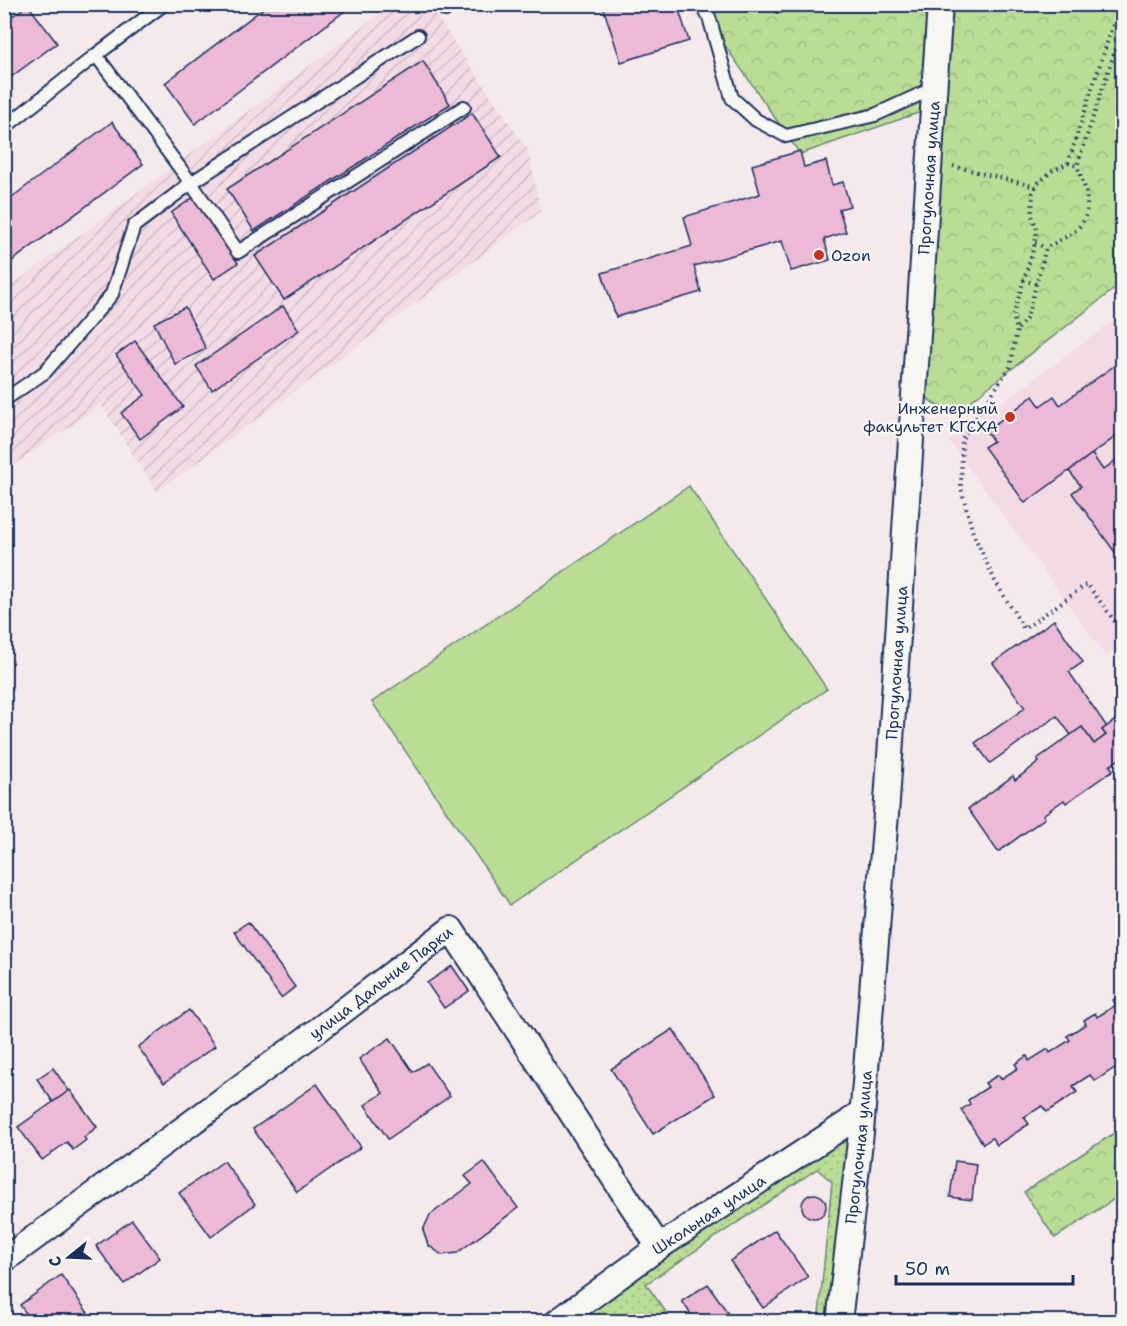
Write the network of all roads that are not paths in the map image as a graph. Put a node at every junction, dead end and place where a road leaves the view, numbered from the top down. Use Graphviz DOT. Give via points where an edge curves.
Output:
graph roads {
  1 [pos="165,4"];
  2 [pos="701,4"];
  3 [pos="940,4"];
  4 [pos="418,36"];
  5 [pos="96,55"];
  6 [pos="934,87"];
  7 [pos="464,107"];
  8 [pos="4,128"];
  9 [pos="191,183"];
  10 [pos="4,400"];
  11 [pos="862,1111"];
  12 [pos="658,1247"];
  13 [pos="4,1260"];
  14 [pos="557,1322"];
  15 [pos="839,1322"];
  1 -- 5 [label="lane"];
  2 -- 6 [label="lane" via="710,17 732,98 756,120 786,136 875,115"];
  3 -- 6 [label="street, Прогулочная улица"];
  4 -- 9 [label="lane"];
  5 -- 8 [label="lane"];
  5 -- 9 [label="lane"];
  6 -- 11 [label="street, Прогулочная улица" via="887,801"];
  7 -- 9 [label="lane" via="238,252"];
  9 -- 10 [label="lane" via="134,226 112,294 45,372"];
  11 -- 12 [label="street, Школьная улица"];
  11 -- 15 [label="street, Прогулочная улица"];
  12 -- 13 [label="street, улица Дальние Парки" via="451,929"];
  12 -- 14 [label="street, Школьная улица"];
}
